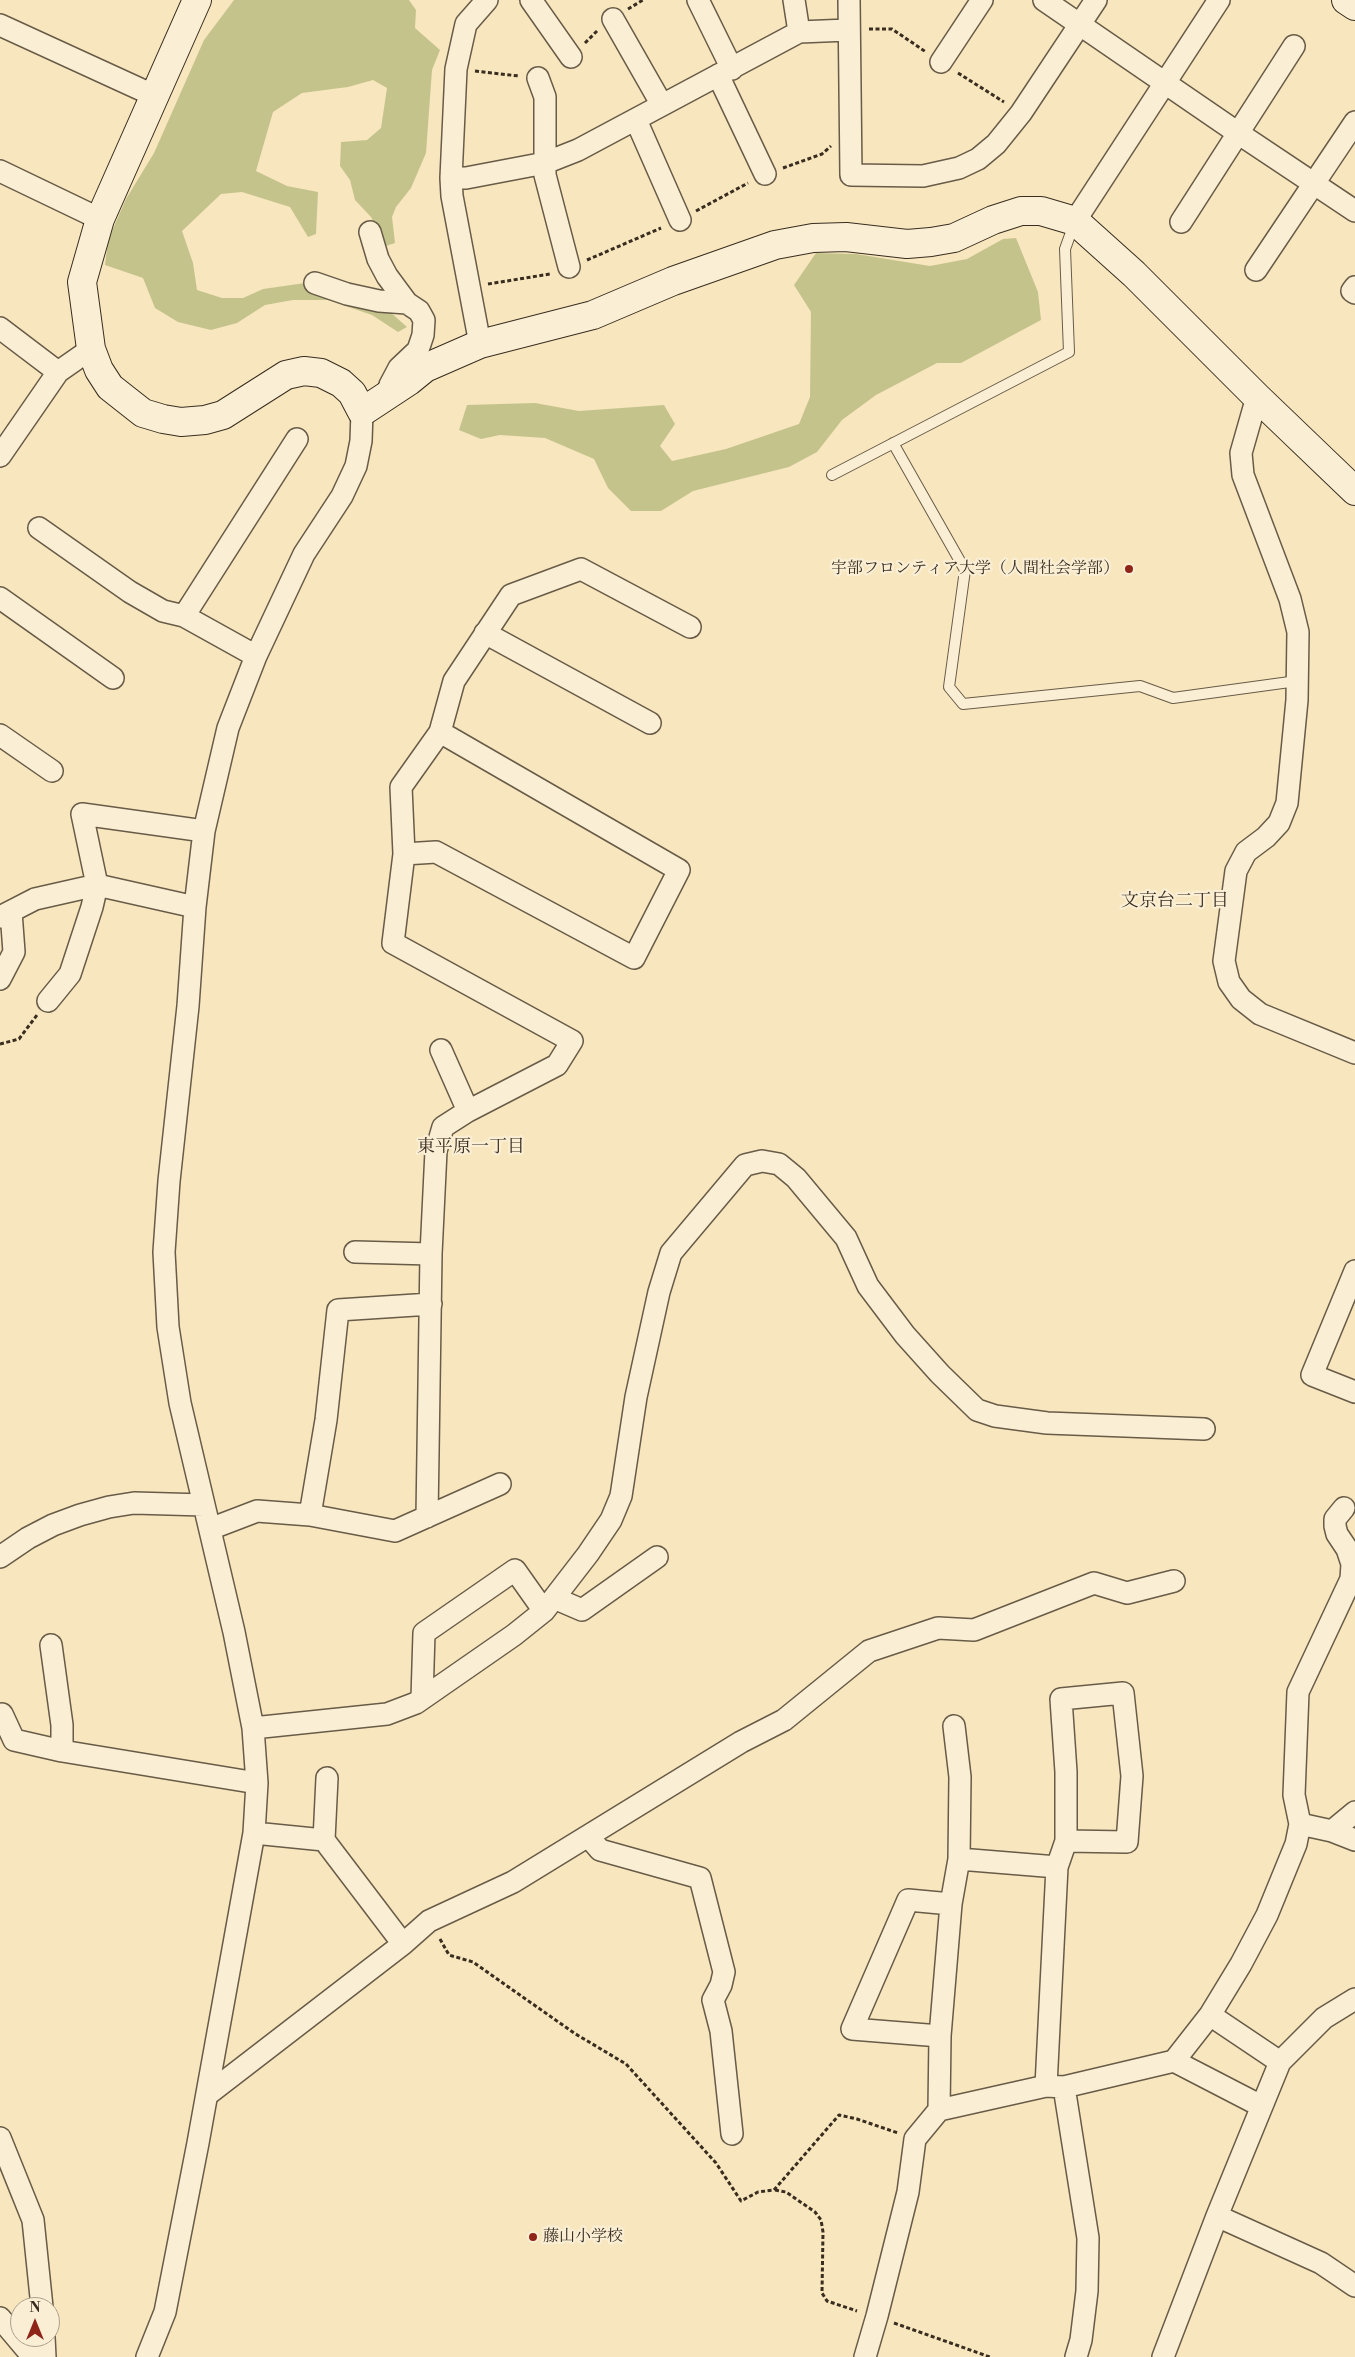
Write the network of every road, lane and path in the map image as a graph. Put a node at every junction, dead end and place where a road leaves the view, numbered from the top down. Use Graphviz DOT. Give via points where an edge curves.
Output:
graph roads {
  1 [pos="197,0"];
  2 [pos="487,0"];
  3 [pos="531,0"];
  4 [pos="698,0"];
  5 [pos="794,0"];
  6 [pos="848,0"];
  7 [pos="982,0"];
  8 [pos="1044,0"];
  9 [pos="1096,0"];
  10 [pos="1219,0"];
  11 [pos="1346,0"];
  12 [pos="1355,6"];
  13 [pos="613,18"];
  14 [pos="0,24"];
  15 [pos="1081,24"];
  16 [pos="848,30"];
  17 [pos="799,32"];
  18 [pos="1294,46"];
  19 [pos="571,57"];
  20 [pos="941,62"];
  21 [pos="725,72"];
  22 [pos="538,78"];
  23 [pos="1166,82"];
  24 [pos="155,96"];
  25 [pos="662,105"];
  26 [pos="636,120"];
  27 [pos="1355,122"];
  28 [pos="1238,133"];
  29 [pos="545,163"];
  30 [pos="0,171"];
  31 [pos="765,174"];
  32 [pos="451,178"];
  33 [pos="1314,183"];
  34 [pos="1355,211"];
  35 [pos="100,219"];
  36 [pos="680,220"];
  37 [pos="1076,221"];
  38 [pos="1181,222"];
  39 [pos="370,232"];
  40 [pos="569,267"];
  41 [pos="1256,270"];
  42 [pos="315,283"];
  43 [pos="1355,287"];
  44 [pos="1355,293"];
  45 [pos="407,303"];
  46 [pos="0,328"];
  47 [pos="480,344"];
  48 [pos="91,349"];
  49 [pos="58,372"];
  50 [pos="387,397"];
  51 [pos="1257,397"];
  52 [pos="362,412"];
  53 [pos="297,438"];
  54 [pos="893,443"];
  55 [pos="0,456"];
  56 [pos="832,475"];
  57 [pos="1355,492"];
  58 [pos="39,528"];
  59 [pos="0,598"];
  60 [pos="184,616"];
  61 [pos="690,627"];
  62 [pos="485,633"];
  63 [pos="256,656"];
  64 [pos="114,678"];
  65 [pos="1297,682"];
  66 [pos="650,723"];
  67 [pos="440,732"];
  68 [pos="0,735"];
  69 [pos="52,771"];
  70 [pos="204,831"];
  71 [pos="404,854"];
  72 [pos="97,885"];
  73 [pos="195,907"];
  74 [pos="6,914"];
  75 [pos="0,979"];
  76 [pos="48,1001"];
  77 [pos="0,1044"];
  78 [pos="442,1050"];
  79 [pos="1355,1053"];
  80 [pos="468,1111"];
  81 [pos="355,1252"];
  82 [pos="431,1254"];
  83 [pos="1355,1271"];
  84 [pos="431,1304"];
  85 [pos="1355,1392"];
  86 [pos="1204,1429"];
  87 [pos="500,1484"];
  88 [pos="204,1505"];
  89 [pos="1344,1508"];
  90 [pos="310,1515"];
  91 [pos="427,1517"];
  92 [pos="210,1529"];
  93 [pos="0,1557"];
  94 [pos="657,1557"];
  95 [pos="1174,1581"];
  96 [pos="549,1604"];
  97 [pos="51,1645"];
  98 [pos="422,1698"];
  99 [pos="2,1714"];
  100 [pos="954,1726"];
  101 [pos="253,1728"];
  102 [pos="62,1751"];
  103 [pos="327,1778"];
  104 [pos="258,1783"];
  105 [pos="1355,1812"];
  106 [pos="1300,1824"];
  107 [pos="1332,1831"];
  108 [pos="254,1833"];
  109 [pos="588,1836"];
  110 [pos="324,1840"];
  111 [pos="1355,1840"];
  112 [pos="1066,1841"];
  113 [pos="959,1859"];
  114 [pos="1057,1867"];
  115 [pos="951,1904"];
  116 [pos="429,1921"];
  117 [pos="403,1944"];
  118 [pos="1355,1999"];
  119 [pos="1210,2015"];
  120 [pos="940,2036"];
  121 [pos="1174,2061"];
  122 [pos="1280,2062"];
  123 [pos="1055,2087"];
  124 [pos="207,2095"];
  125 [pos="1261,2106"];
  126 [pos="939,2110"];
  127 [pos="732,2134"];
  128 [pos="0,2138"];
  129 [pos="915,2139"];
  130 [pos="1217,2216"];
  131 [pos="1355,2286"];
  132 [pos="41,2297"];
  133 [pos="0,2318"];
  134 [pos="33,2357"];
  135 [pos="147,2357"];
  136 [pos="865,2357"];
  137 [pos="1076,2357"];
  138 [pos="1163,2357"];
  1 -- 24 [label="street"];
  2 -- 32 [label="street" via="466,24 456,69"];
  3 -- 19 [label="street"];
  4 -- 21 [label="street"];
  5 -- 17 [label="street"];
  6 -- 16 [label="street"];
  7 -- 20 [label="street"];
  8 -- 15 [label="street"];
  9 -- 15 [label="street"];
  10 -- 23 [label="street"];
  11 -- 12 [label="street"];
  13 -- 25 [label="street"];
  14 -- 24 [label="street"];
  15 -- 16 [label="street" via="1022,113 996,144 978,159 959,168 923,176 851,175"];
  15 -- 23 [label="street"];
  16 -- 17 [label="street"];
  17 -- 21 [label="street"];
  18 -- 28 [label="street"];
  21 -- 25 [label="street"];
  21 -- 31 [label="street"];
  22 -- 29 [label="street" via="545,96"];
  23 -- 28 [label="street"];
  23 -- 37 [label="street"];
  24 -- 35 [label="street"];
  25 -- 26 [label="street"];
  26 -- 29 [label="street"];
  26 -- 36 [label="street"];
  27 -- 33 [label="street"];
  28 -- 33 [label="street"];
  28 -- 38 [label="street"];
  29 -- 32 [label="street"];
  29 -- 40 [label="street" via="544,174"];
  30 -- 35 [label="street"];
  32 -- 47 [label="street"];
  33 -- 34 [label="street"];
  33 -- 41 [label="street"];
  35 -- 48 [label="street" via="82,282"];
  37 -- 47 [label="street" via="1042,211 1021,211 954,238 932,242 906,244 846,237 813,238 775,245 674,281 593,315"];
  37 -- 51 [label="street"];
  37 -- 54 [label="lane" via="1065,249 1069,352"];
  39 -- 45 [label="street" via="378,260"];
  42 -- 45 [label="street" via="347,294"];
  43 -- 44 [label="street" via="1352,291"];
  45 -- 50 [label="street" via="419,311 424,320 423,334 418,350 399,368"];
  46 -- 49 [label="street"];
  47 -- 50 [label="street" via="425,368"];
  48 -- 49 [label="street"];
  48 -- 52 [label="street" via="110,387 142,413 163,420 181,422 224,415 286,375 304,371 321,373 341,383"];
  49 -- 55 [label="street"];
  50 -- 52 [label="street"];
  51 -- 57 [label="street"];
  51 -- 65 [label="street" via="1241,453 1243,475 1290,599 1298,632"];
  52 -- 63 [label="street" via="356,466 342,496 304,554"];
  53 -- 60 [label="street"];
  54 -- 56 [label="lane"];
  54 -- 65 [label="lane" via="965,570 949,687 963,704 1140,686 1173,698"];
  58 -- 60 [label="street" via="130,592 163,611"];
  59 -- 64 [label="street"];
  60 -- 63 [label="street"];
  61 -- 62 [label="street" via="581,569 510,595"];
  62 -- 66 [label="street"];
  62 -- 67 [label="street" via="454,682"];
  63 -- 70 [label="street" via="228,728"];
  65 -- 79 [label="street" via="1287,803 1280,823 1246,852 1236,871 1224,961 1229,982 1241,999 1260,1014"];
  67 -- 71 [label="street" via="401,787"];
  67 -- 71 [label="street" via="679,870 634,958 436,852"];
  68 -- 69 [label="street"];
  70 -- 72 [label="street" via="82,814"];
  70 -- 73 [label="street"];
  71 -- 80 [label="street" via="394,944 572,1041 557,1065"];
  72 -- 73 [label="street"];
  72 -- 74 [label="street" via="35,899"];
  72 -- 76 [label="street" via="70,974"];
  73 -- 88 [label="street" via="164,1252 168,1327 180,1403"];
  74 -- 75 [label="street" via="14,952"];
  76 -- 77 [label="path" via="19,1039"];
  78 -- 80 [label="street"];
  80 -- 82 [label="street" via="442,1126 436,1151"];
  81 -- 82 [label="street"];
  82 -- 84 [label="street"];
  83 -- 85 [label="street" via="1312,1375"];
  84 -- 90 [label="street" via="338,1310 326,1420"];
  84 -- 91 [label="street"];
  86 -- 96 [label="street" via="1047,1423 995,1416 977,1410 900,1328 868,1286 846,1238 796,1178 779,1164 762,1161 745,1165 671,1253 636,1397 621,1496 612,1520"];
  87 -- 91 [label="street"];
  88 -- 92 [label="street"];
  88 -- 93 [label="street" via="134,1503 108,1507 53,1526"];
  89 -- 106 [label="street" via="1335,1519 1335,1526 1352,1564 1351,1580 1298,1692 1294,1795"];
  90 -- 91 [label="street" via="395,1531"];
  90 -- 92 [label="street" via="258,1511"];
  92 -- 101 [label="street"];
  94 -- 96 [label="street" via="582,1610"];
  95 -- 109 [label="street" via="1127,1593 1094,1583 974,1630 938,1628 869,1651 784,1720 741,1742"];
  96 -- 98 [label="street" via="514,1635"];
  96 -- 98 [label="street" via="516,1570 424,1633"];
  97 -- 102 [label="street" via="62,1725"];
  98 -- 101 [label="street" via="387,1714"];
  99 -- 102 [label="street" via="14,1740"];
  100 -- 113 [label="street" via="960,1777"];
  101 -- 104 [label="street"];
  102 -- 104 [label="street"];
  103 -- 110 [label="street"];
  104 -- 108 [label="street"];
  105 -- 107 [label="street"];
  106 -- 107 [label="street"];
  106 -- 119 [label="street" via="1296,1844 1267,1915"];
  107 -- 111 [label="street"];
  108 -- 110 [label="street"];
  108 -- 124 [label="street"];
  109 -- 116 [label="street" via="513,1882"];
  109 -- 127 [label="street" via="600,1850 700,1878 724,1972 714,2000 721,2031"];
  110 -- 117 [label="street"];
  112 -- 112 [label="street" via="1061,1699 1123,1693 1132,1776 1127,1842"];
  112 -- 114 [label="street"];
  113 -- 114 [label="street"];
  113 -- 115 [label="street"];
  114 -- 123 [label="street"];
  115 -- 120 [label="street"];
  115 -- 120 [label="street" via="908,1900 852,2029"];
  116 -- 117 [label="street"];
  116 -- 129 [label="path" via="449,1955 473,1962 574,2033 626,2064 716,2163 741,2201 758,2192 774,2190 839,2115"];
  117 -- 124 [label="street"];
  118 -- 122 [label="street" via="1324,2018"];
  119 -- 121 [label="street"];
  119 -- 122 [label="street"];
  120 -- 126 [label="street"];
  121 -- 123 [label="street"];
  121 -- 125 [label="street"];
  122 -- 125 [label="street"];
  123 -- 126 [label="street"];
  123 -- 137 [label="street" via="1088,2252 1087,2291"];
  124 -- 135 [label="street" via="165,2312"];
  125 -- 130 [label="street"];
  126 -- 129 [label="street"];
  128 -- 132 [label="street" via="33,2220"];
  129 -- 136 [label="street" via="908,2192"];
  130 -- 131 [label="street" via="1321,2263"];
  130 -- 138 [label="street"];
  133 -- 134 [label="street"];
}
